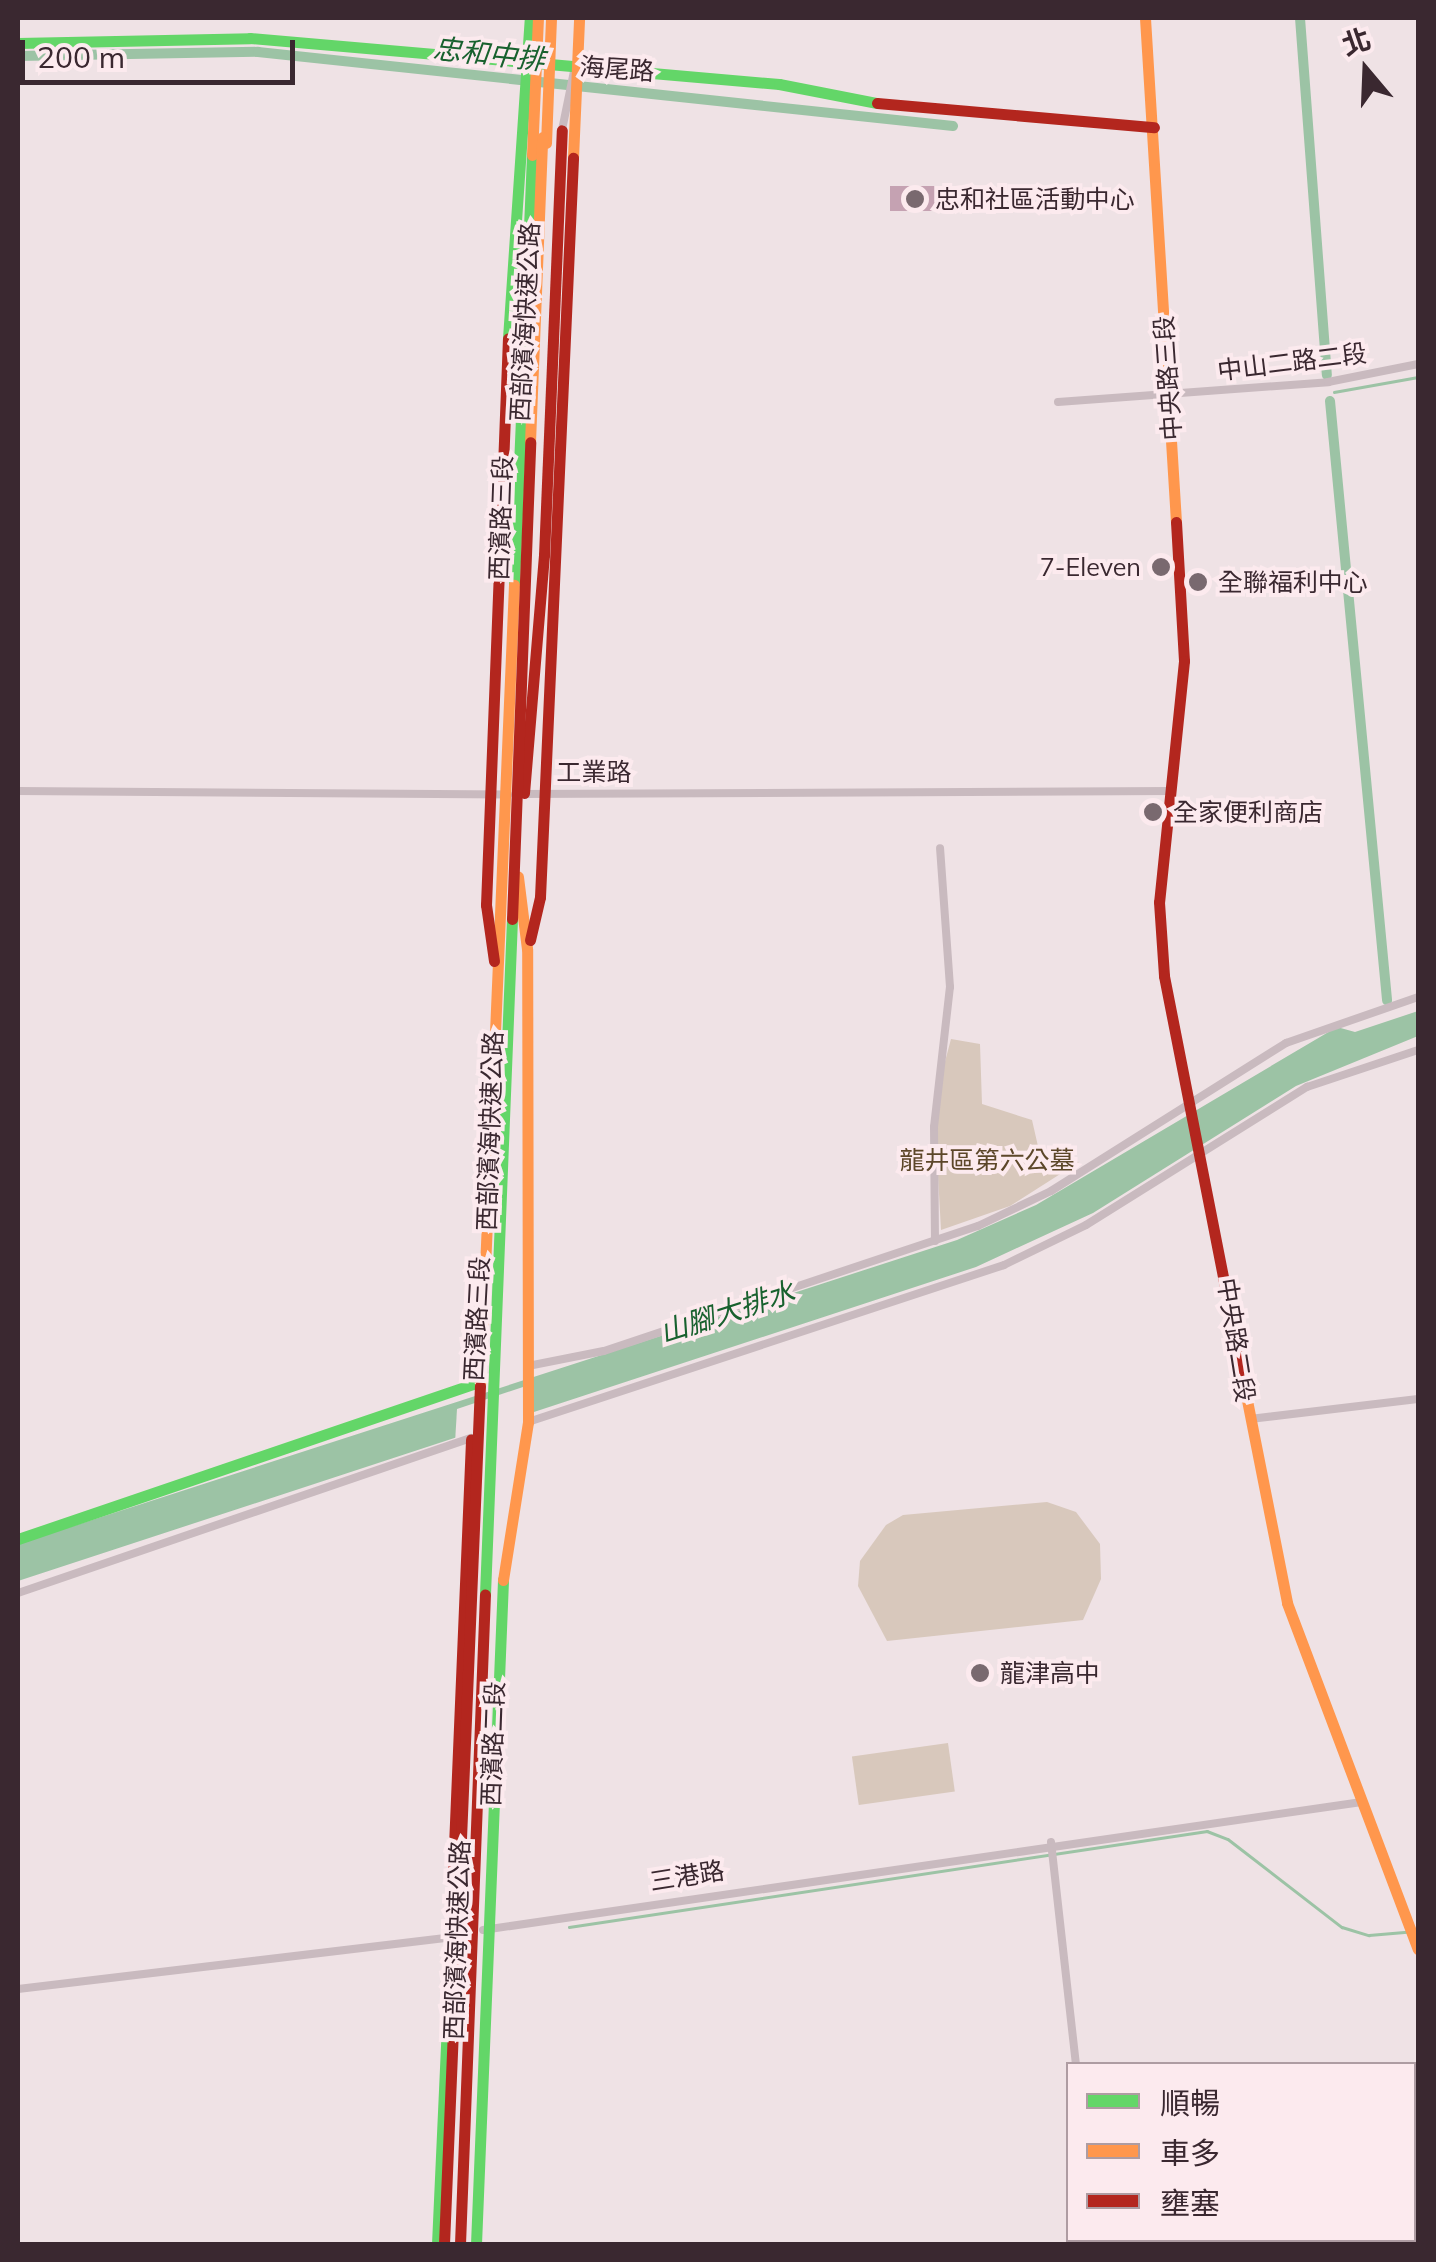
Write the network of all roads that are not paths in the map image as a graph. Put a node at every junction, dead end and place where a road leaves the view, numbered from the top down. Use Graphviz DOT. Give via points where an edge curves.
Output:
graph roads {
  1 [pos="530,18"];
  2 [pos="538,18"];
  3 [pos="549,18"];
  4 [pos="578,18"];
  5 [pos="1145,18"];
  6 [pos="18,43"];
  7 [pos="550,68"];
  8 [pos="528,69"];
  9 [pos="575,74"];
  10 [pos="572,95"];
  11 [pos="527,100"];
  12 [pos="1154,127"];
  13 [pos="562,130"];
  14 [pos="543,190"];
  15 [pos="1418,364"];
  16 [pos="1169,397"];
  17 [pos="1058,402"];
  18 [pos="507,717"];
  19 [pos="1178,739"];
  20 [pos="18,792"];
  21 [pos="491,792"];
  22 [pos="541,792"];
  23 [pos="1171,792"];
  24 [pos="518,796"];
  25 [pos="514,847"];
  26 [pos="940,848"];
  27 [pos="528,949"];
  28 [pos="494,960"];
  29 [pos="1418,997"];
  30 [pos="1418,1050"];
  31 [pos="1191,1101"];
  32 [pos="1202,1152"];
  33 [pos="936,1240"];
  34 [pos="528,1366"];
  35 [pos="474,1384"];
  36 [pos="1418,1399"];
  37 [pos="1250,1419"];
  38 [pos="528,1422"];
  39 [pos="472,1438"];
  40 [pos="18,1540"];
  41 [pos="18,1593"];
  42 [pos="1362,1802"];
  43 [pos="1052,1842"];
  44 [pos="1414,1921"];
  45 [pos="488,1928"];
  46 [pos="452,1939"];
  47 [pos="1418,1950"];
  48 [pos="18,1989"];
  49 [pos="1076,2062"];
  50 [pos="440,2244"];
  51 [pos="460,2244"];
  52 [pos="476,2244"];
  1 -- 8 [label="main road, 西濱路三段"];
  2 -- 18 [label="main road, 西部濱海快速公路"];
  3 -- 7 [label="main road, 西濱路三段"];
  3 -- 24 [label="main road, 西部濱海快速公路"];
  4 -- 9 [label="main road, 西濱路三段"];
  5 -- 12 [label="main road, 中央路三段"];
  6 -- 8 [label="main road, 海尾路" via="250,38"];
  7 -- 8 [label="main road, 海尾路"];
  7 -- 9 [label="main road, 海尾路"];
  7 -- 14 [label="main road, 西濱路三段"];
  8 -- 11 [label="main road, 西濱路三段"];
  9 -- 10 [label="main road, 西濱路三段"];
  9 -- 12 [label="main road, 海尾路" via="778,84 895,106"];
  10 -- 13 [label="street"];
  10 -- 22 [label="main road, 西濱路三段"];
  11 -- 14 [label="street"];
  11 -- 18 [label="main road" via="501,672"];
  11 -- 21 [label="main road, 西濱路三段" via="516,165"];
  12 -- 16 [label="main road, 中央路三段"];
  13 -- 24 [label="main road" via="543,573"];
  14 -- 24 [label="main road, 西濱路三段"];
  15 -- 16 [label="street, 中山二路二段"];
  16 -- 17 [label="street, 中山二路二段"];
  16 -- 19 [label="main road, 中央路三段" via="1184,661"];
  18 -- 50 [label="main road, 西部濱海快速公路"];
  19 -- 23 [label="main road, 中央路二段"];
  20 -- 21 [label="street, 工業路"];
  21 -- 24 [label="street, 工業路"];
  21 -- 28 [label="main road, 西濱路三段" via="486,905"];
  22 -- 23 [label="street, 工業路"];
  22 -- 24 [label="street, 工業路"];
  22 -- 27 [label="main road, 西濱路三段" via="540,896"];
  23 -- 31 [label="main road, 中央路二段" via="1160,918"];
  24 -- 25 [label="main road, 西濱路三段"];
  24 -- 51 [label="main road, 西部濱海快速公路"];
  25 -- 27 [label="main road, 西濱路三段"];
  25 -- 28 [label="main road, 西濱路三段"];
  26 -- 33 [label="street" via="950,987 934,1127"];
  27 -- 34 [label="main road, 西濱路三段"];
  28 -- 35 [label="main road, 西濱路三段"];
  29 -- 31 [label="street" via="1301,1036"];
  30 -- 32 [label="street" via="1307,1086"];
  31 -- 32 [label="main road, 中央路二段"];
  31 -- 33 [label="street" via="1052,1191"];
  32 -- 37 [label="main road, 中央路二段"];
  32 -- 38 [label="street" via="1004,1266"];
  33 -- 34 [label="street" via="604,1351"];
  34 -- 38 [label="main road, 西濱路二段"];
  35 -- 39 [label="main road, 西濱路三段"];
  35 -- 40 [label="main road"];
  36 -- 37 [label="street"];
  37 -- 42 [label="main road, 中央路二段" via="1287,1603"];
  38 -- 45 [label="main road, 西濱路二段" via="496,1628"];
  39 -- 41 [label="street"];
  39 -- 46 [label="main road, 西濱路二段"];
  42 -- 43 [label="street, 三港路"];
  42 -- 44 [label="main road, 中央路二段"];
  43 -- 45 [label="street, 三港路"];
  43 -- 49 [label="street"];
  44 -- 47 [label="main road, 中央路二段"];
  45 -- 46 [label="street, 三港路"];
  45 -- 52 [label="main road, 西濱路二段"];
  46 -- 48 [label="street, 三港路"];
  46 -- 50 [label="main road, 西濱路二段"];
}
